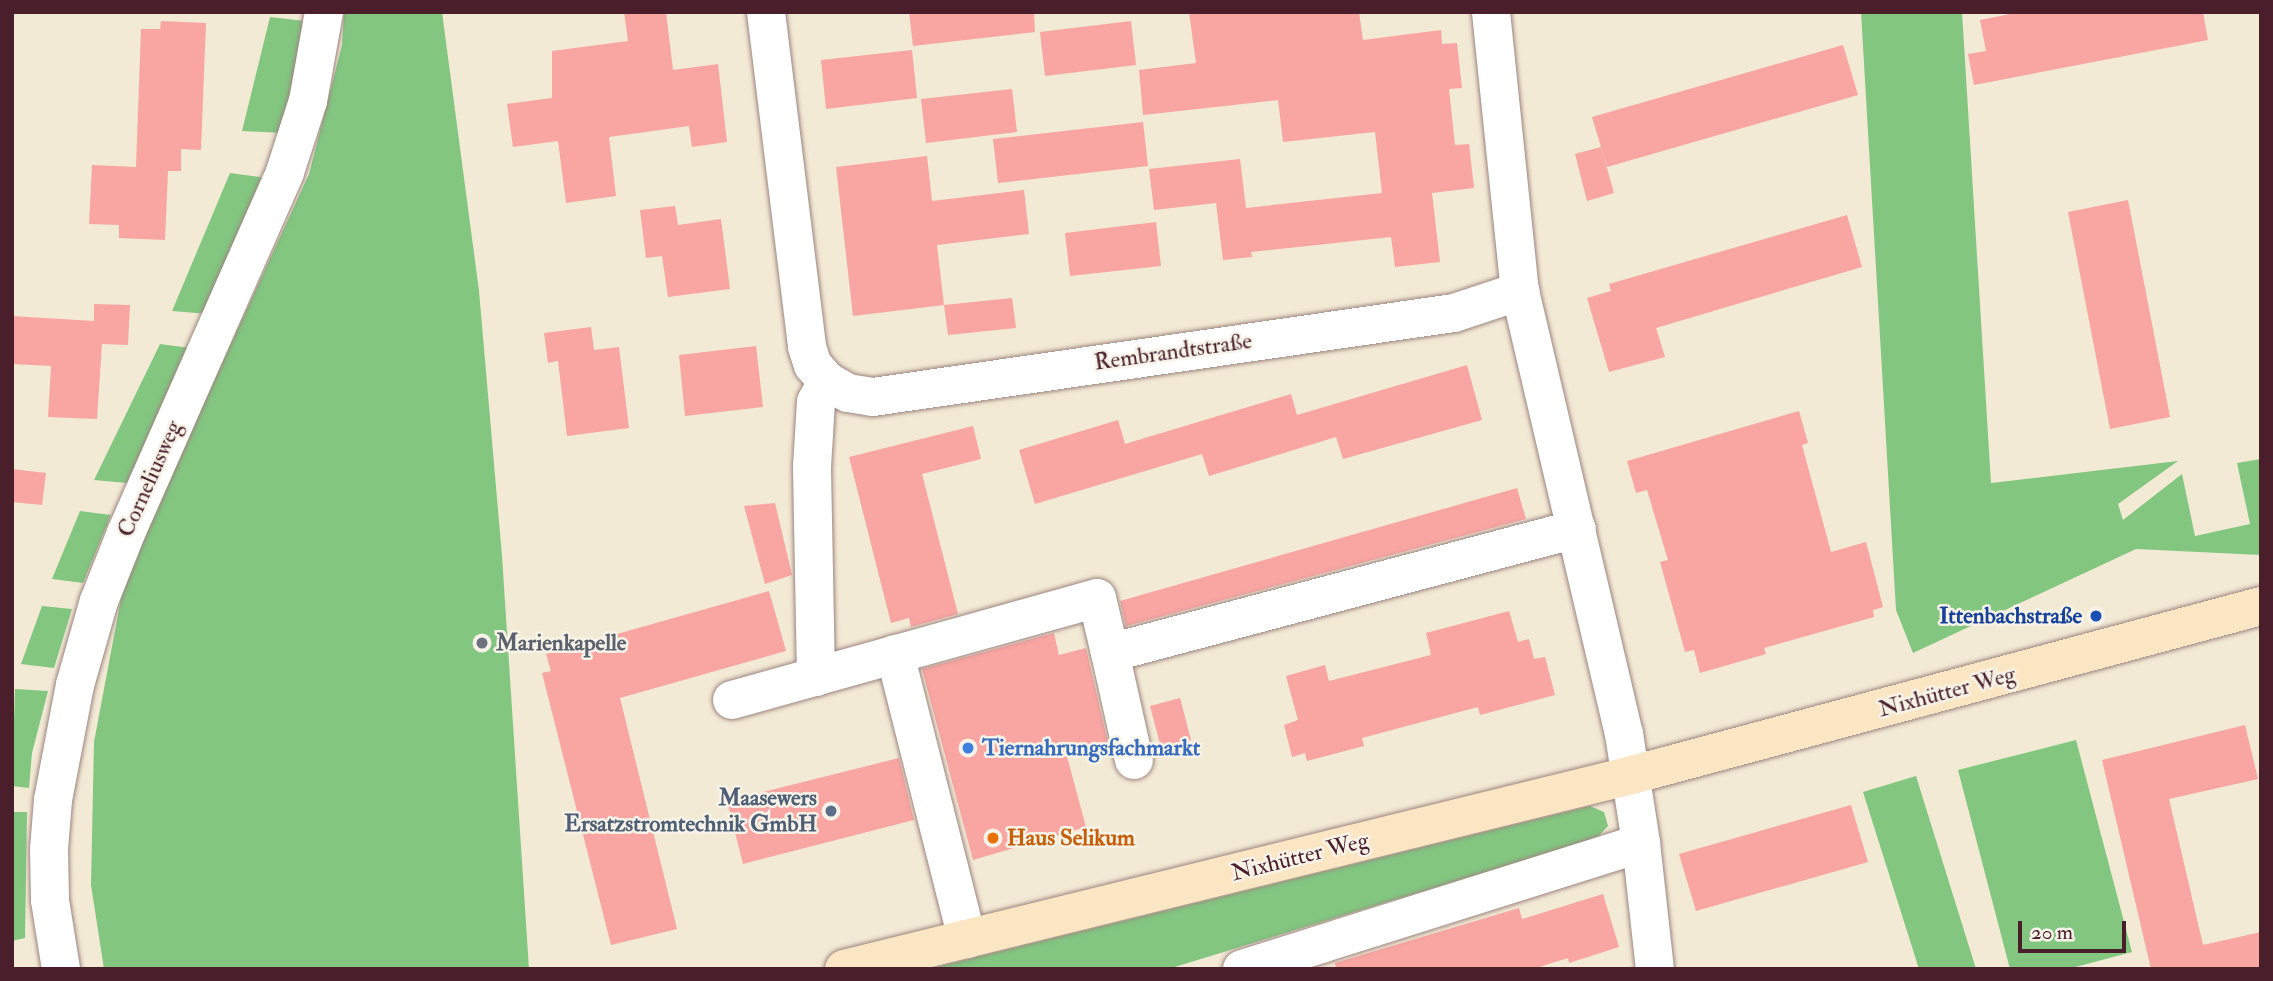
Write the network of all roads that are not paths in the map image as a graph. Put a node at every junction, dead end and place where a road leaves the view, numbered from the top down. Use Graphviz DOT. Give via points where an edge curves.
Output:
graph roads {
  1 [pos="324,12"];
  2 [pos="766,12"];
  3 [pos="1491,12"];
  4 [pos="1520,291"];
  5 [pos="827,381"];
  6 [pos="1577,528"];
  7 [pos="2261,606"];
  8 [pos="1110,653"];
  9 [pos="895,654"];
  10 [pos="816,677"];
  11 [pos="732,700"];
  12 [pos="1134,760"];
  13 [pos="1632,775"];
  14 [pos="1641,843"];
  15 [pos="967,939"];
  16 [pos="62,967"];
  17 [pos="844,969"];
  18 [pos="1242,969"];
  19 [pos="1654,969"];
  1 -- 16 [label="street, Corneliusweg" via="308,101 285,172 126,533 99,601 75,685 53,800 49,849 50,900"];
  2 -- 5 [label="street" via="806,337 813,365"];
  3 -- 4 [label="street"];
  4 -- 5 [label="street, Rembrandtstraße" via="1454,313 873,397 848,393"];
  4 -- 6 [label="street"];
  5 -- 10 [label="street" via="816,402 812,467"];
  6 -- 8 [label="street"];
  6 -- 13 [label="street"];
  7 -- 13 [label="main road, Nixhütter Weg"];
  8 -- 9 [label="street" via="1097,598"];
  8 -- 12 [label="street"];
  9 -- 10 [label="street"];
  9 -- 15 [label="street"];
  10 -- 11 [label="street"];
  13 -- 14 [label="street"];
  13 -- 15 [label="main road, Nixhütter Weg"];
  14 -- 18 [label="street"];
  14 -- 19 [label="street"];
  15 -- 17 [label="main road, Nixhütter Weg"];
}
